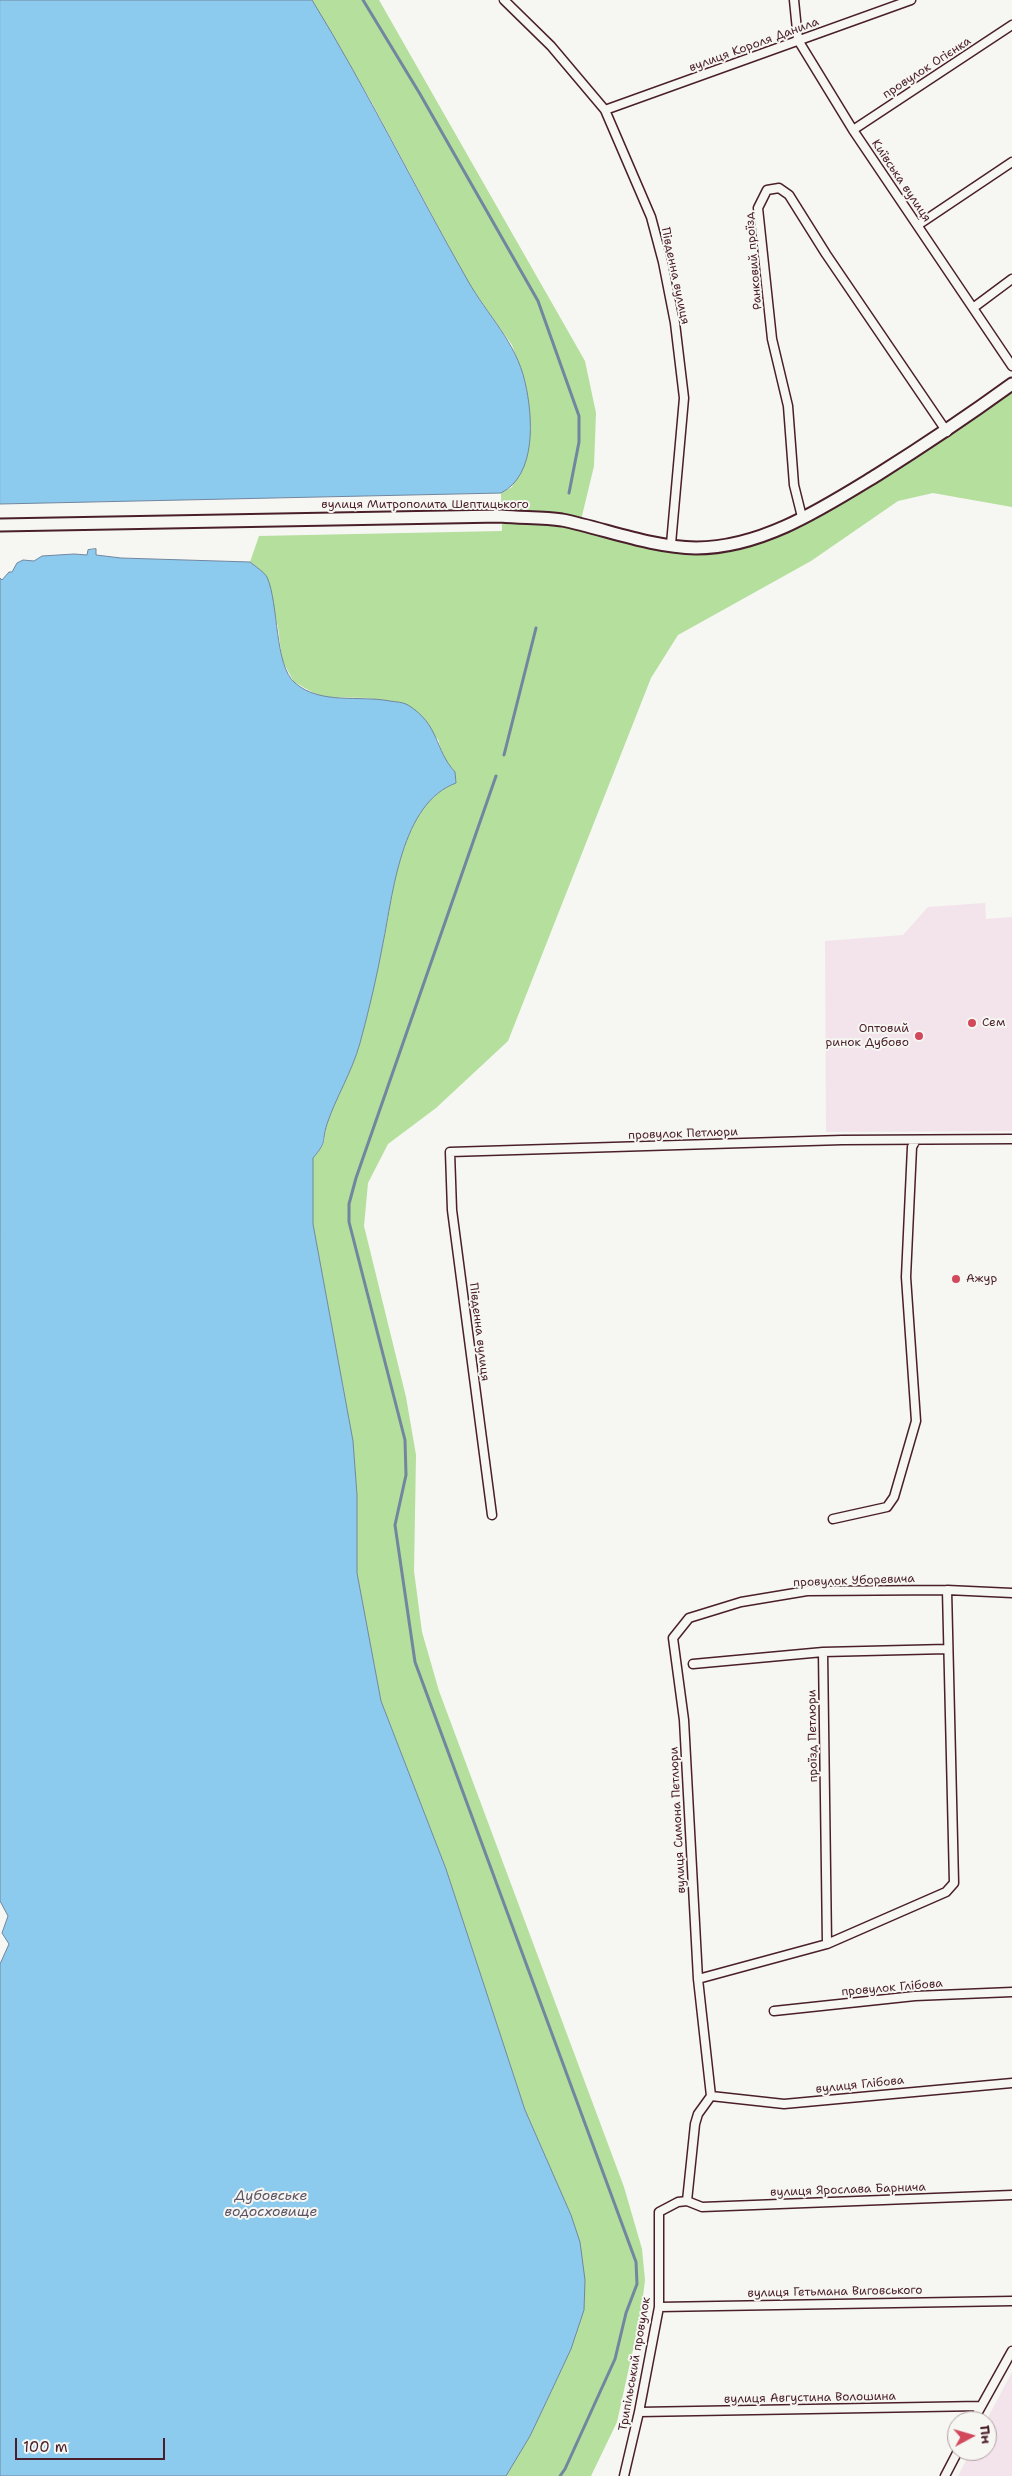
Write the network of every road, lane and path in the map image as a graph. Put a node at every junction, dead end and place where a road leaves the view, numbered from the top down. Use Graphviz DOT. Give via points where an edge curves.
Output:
graph roads {
  1 [pos="504,0"];
  2 [pos="794,0"];
  3 [pos="910,0"];
  4 [pos="1012,25"];
  5 [pos="798,40"];
  6 [pos="605,110"];
  7 [pos="853,130"];
  8 [pos="1012,162"];
  9 [pos="918,225"];
  10 [pos="1012,279"];
  11 [pos="973,308"];
  12 [pos="1012,366"];
  13 [pos="1012,384"];
  14 [pos="947,432"];
  15 [pos="802,517"];
  16 [pos="0,525"];
  17 [pos="671,544"];
  18 [pos="1012,1139"];
  19 [pos="916,1140"];
  20 [pos="450,1152"];
  21 [pos="492,1515"];
  22 [pos="832,1519"];
  23 [pos="947,1590"];
  24 [pos="1012,1593"];
  25 [pos="947,1649"];
  26 [pos="823,1652"];
  27 [pos="675,1661"];
  28 [pos="693,1664"];
  29 [pos="827,1944"];
  30 [pos="698,1979"];
  31 [pos="1012,1992"];
  32 [pos="774,2011"];
  33 [pos="1012,2083"];
  34 [pos="711,2096"];
  35 [pos="1012,2195"];
  36 [pos="687,2201"];
  37 [pos="1012,2301"];
  38 [pos="659,2307"];
  39 [pos="1012,2351"];
  40 [pos="981,2406"];
  41 [pos="978,2411"];
  42 [pos="639,2412"];
  43 [pos="953,2461"];
  44 [pos="624,2476"];
  45 [pos="945,2476"];
  1 -- 6 [label="street, Південна вулиця" via="551,46"];
  2 -- 5 [label="street, Київська вулиця"];
  3 -- 5 [label="street, вулиця Короля Данила"];
  4 -- 7 [label="street, провулок Огієнка"];
  5 -- 6 [label="street, вулиця Короля Данила"];
  5 -- 7 [label="street, Київська вулиця"];
  6 -- 17 [label="street, Південна вулиця" via="650,217 663,262 674,323 684,398"];
  7 -- 9 [label="street, Київська вулиця"];
  8 -- 9 [label="street"];
  9 -- 11 [label="street, Київська вулиця"];
  10 -- 11 [label="street"];
  11 -- 12 [label="street, Київська вулиця"];
  13 -- 14 [label="street, вулиця Митрополита Шептицького"];
  14 -- 15 [label="street, вулиця Митрополита Шептицького" via="820,510"];
  14 -- 15 [label="street, Ранковий проїзд" via="789,194 779,188 767,190 758,208 772,339 788,406 794,486"];
  15 -- 17 [label="street, вулиця Митрополита Шептицького" via="761,537 728,545 695,548"];
  16 -- 17 [label="street, вулиця Митрополита Шептицького" via="502,516 560,520 633,539"];
  18 -- 19 [label="street, провулок Петлюри"];
  19 -- 20 [label="street, провулок Петлюри"];
  19 -- 22 [label="street" via="912,1147 906,1277 916,1421 894,1497 888,1507"];
  20 -- 21 [label="street, Південна вулиця" via="452,1210"];
  23 -- 24 [label="street, провулок Уборевича"];
  23 -- 25 [label="street"];
  23 -- 27 [label="street, провулок Уборевича" via="807,1591 741,1602 689,1618 672,1638"];
  25 -- 26 [label="street"];
  25 -- 29 [label="street" via="954,1883 946,1892"];
  26 -- 28 [label="street"];
  26 -- 29 [label="street, проїзд Петлюри"];
  27 -- 30 [label="street, вулиця Симона Петлюри" via="684,1720"];
  29 -- 30 [label="street"];
  30 -- 34 [label="street"];
  31 -- 32 [label="street, провулок Глібова" via="915,1996"];
  33 -- 34 [label="street, вулиця Глібова" via="784,2104"];
  34 -- 36 [label="street" via="695,2124"];
  35 -- 36 [label="street, вулиця Ярослава Барнича" via="702,2207"];
  36 -- 38 [label="street, Трипільський провулок" via="659,2212"];
  37 -- 38 [label="street, вулиця Гетьмана Виговського"];
  38 -- 42 [label="street, Трипільський провулок"];
  39 -- 40 [label="street"];
  40 -- 41 [label="street"];
  40 -- 42 [label="street, вулиця Августина Волошина"];
  42 -- 44 [label="street, Трипільський провулок"];
  43 -- 45 [label="street"];
}
